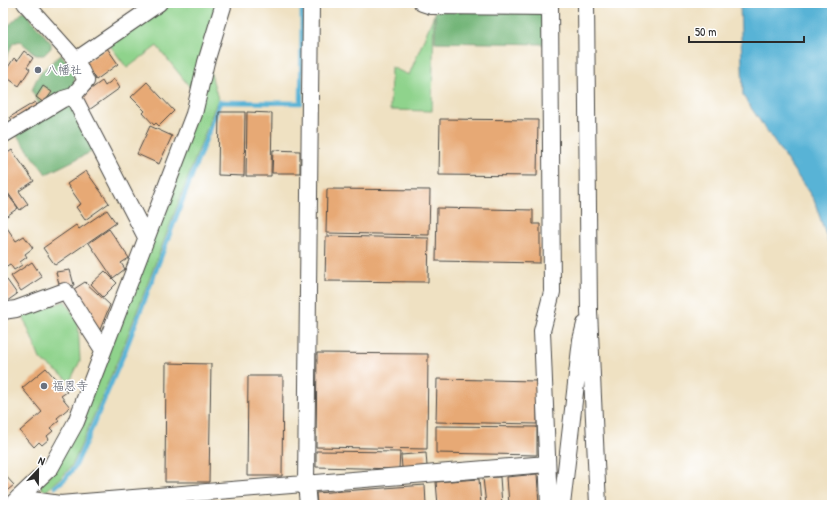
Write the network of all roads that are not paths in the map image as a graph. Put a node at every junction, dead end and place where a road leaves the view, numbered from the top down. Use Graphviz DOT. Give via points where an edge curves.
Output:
graph roads {
  1 [pos="25,3"];
  2 [pos="159,3"];
  3 [pos="224,3"];
  4 [pos="311,3"];
  5 [pos="422,3"];
  6 [pos="586,3"];
  7 [pos="550,5"];
  8 [pos="76,60"];
  9 [pos="73,96"];
  10 [pos="3,135"];
  11 [pos="146,237"];
  12 [pos="3,311"];
  13 [pos="589,311"];
  14 [pos="103,350"];
  15 [pos="546,464"];
  16 [pos="306,483"];
  17 [pos="14,502"];
  18 [pos="60,504"];
  19 [pos="308,505"];
  20 [pos="549,505"];
  21 [pos="562,505"];
  22 [pos="598,505"];
  1 -- 8 [label="street"];
  2 -- 8 [label="street"];
  3 -- 11 [label="street" via="194,114"];
  4 -- 16 [label="street"];
  5 -- 7 [label="street" via="431,6"];
  6 -- 13 [label="street"];
  7 -- 15 [label="street" via="552,292 542,331"];
  8 -- 9 [label="street" via="86,81"];
  9 -- 10 [label="street" via="63,99"];
  9 -- 11 [label="street"];
  11 -- 14 [label="street"];
  12 -- 14 [label="street" via="16,309 65,291"];
  13 -- 21 [label="street" via="581,340"];
  13 -- 22 [label="street"];
  14 -- 17 [label="street" via="76,422 51,467"];
  15 -- 16 [label="street"];
  15 -- 20 [label="street"];
  16 -- 18 [label="street"];
  16 -- 19 [label="street"];
  17 -- 18 [label="street"];
}
